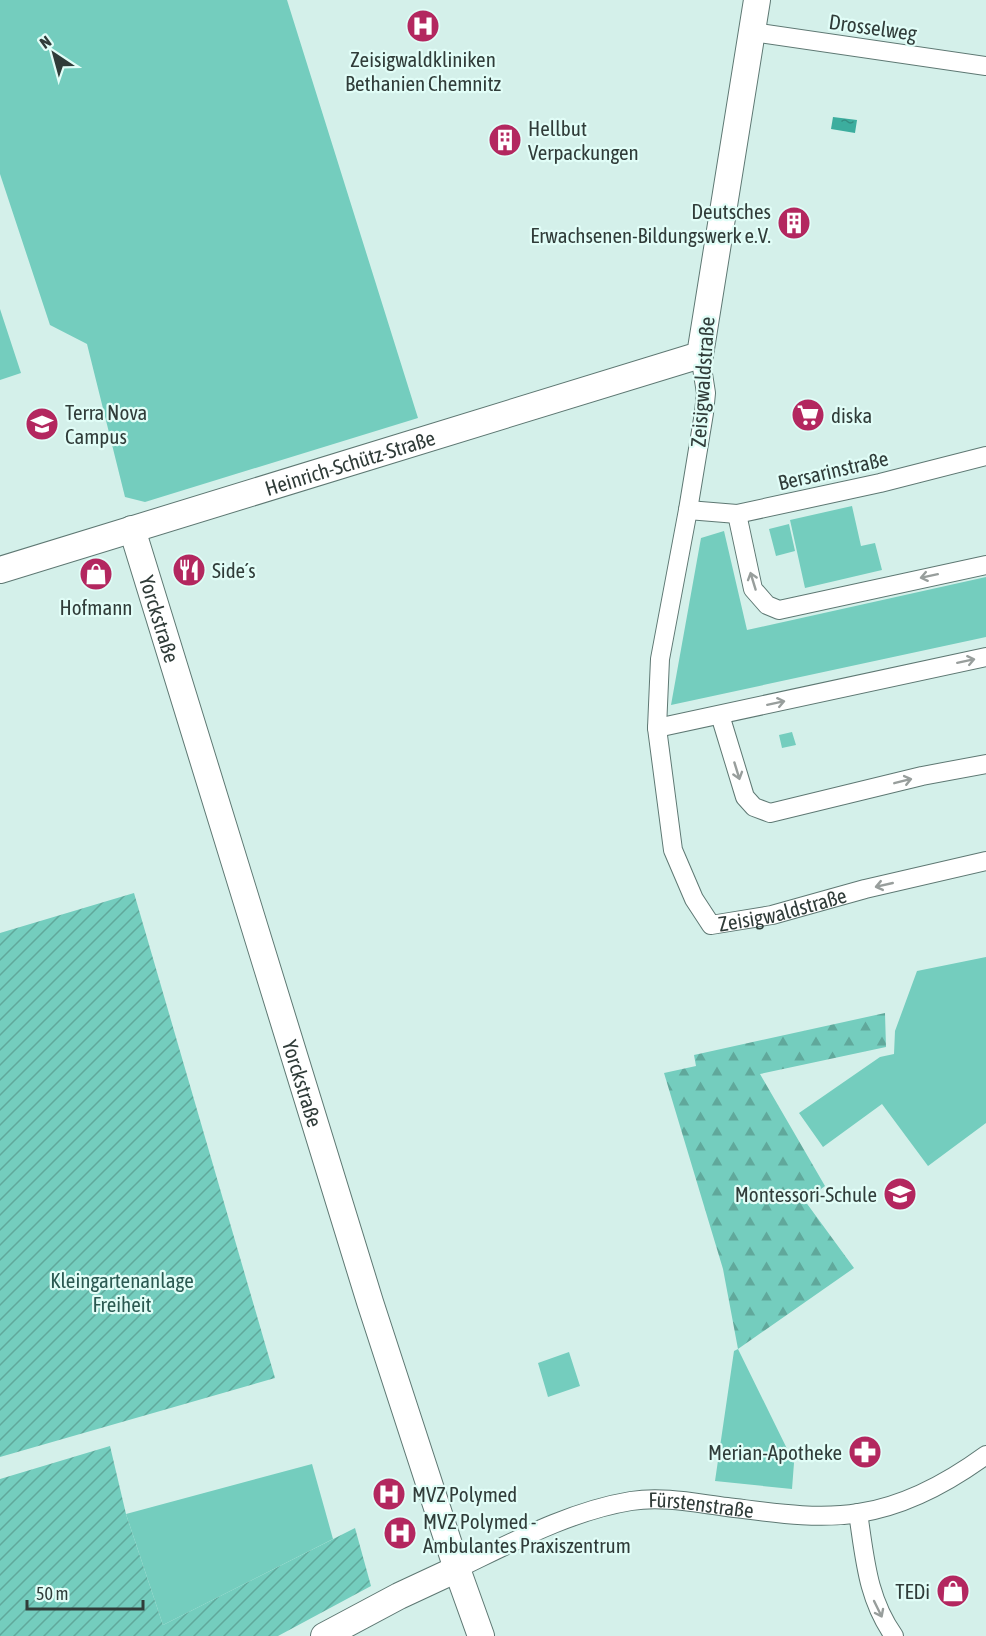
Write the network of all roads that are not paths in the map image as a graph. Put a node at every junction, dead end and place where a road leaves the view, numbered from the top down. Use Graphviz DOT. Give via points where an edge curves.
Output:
graph roads {
  1 [pos="757,0"];
  2 [pos="753,32"];
  3 [pos="986,66"];
  4 [pos="700,355"];
  5 [pos="986,456"];
  6 [pos="688,510"];
  7 [pos="737,514"];
  8 [pos="132,529"];
  9 [pos="986,565"];
  10 [pos="0,570"];
  11 [pos="986,657"];
  12 [pos="720,715"];
  13 [pos="657,728"];
  14 [pos="986,764"];
  15 [pos="986,861"];
  16 [pos="986,1455"];
  17 [pos="858,1513"];
  18 [pos="457,1569"];
  19 [pos="324,1636"];
  20 [pos="482,1636"];
  21 [pos="894,1636"];
  1 -- 2 [label="main road, Zeisigwaldstraße"];
  2 -- 3 [label="street, Drosselweg"];
  2 -- 4 [label="main road, Zeisigwaldstraße"];
  4 -- 6 [label="street, Zeisigwaldstraße" via="706,393"];
  4 -- 8 [label="main road, Heinrich-Schütz-Straße"];
  5 -- 7 [label="street, Bersarinstraße"];
  6 -- 7 [label="street, Bersarinstraße"];
  6 -- 13 [label="street, Zeisigwaldstraße" via="660,659"];
  9 -- 7 [label="street, one-way" via="778,610 767,605 753,589"];
  8 -- 10 [label="main road, Heinrich-Schütz-Straße"];
  8 -- 18 [label="main road, Yorckstraße" via="363,1279"];
  12 -- 11 [label="street, one-way"];
  12 -- 13 [label="street"];
  12 -- 14 [label="street, one-way" via="745,797 754,807 770,813"];
  15 -- 13 [label="street, Zeisigwaldstraße, one-way" via="772,915 711,925 694,899 673,850"];
  16 -- 17 [label="street, Fürstenstraße" via="902,1502"];
  17 -- 18 [label="street, Fürstenstraße" via="802,1515 681,1500 633,1501 589,1511 533,1532"];
  17 -- 21 [label="street, one-way" via="873,1599"];
  18 -- 19 [label="main road, Fürstenstraße"];
  18 -- 20 [label="main road, Yorckstraße"];
}
